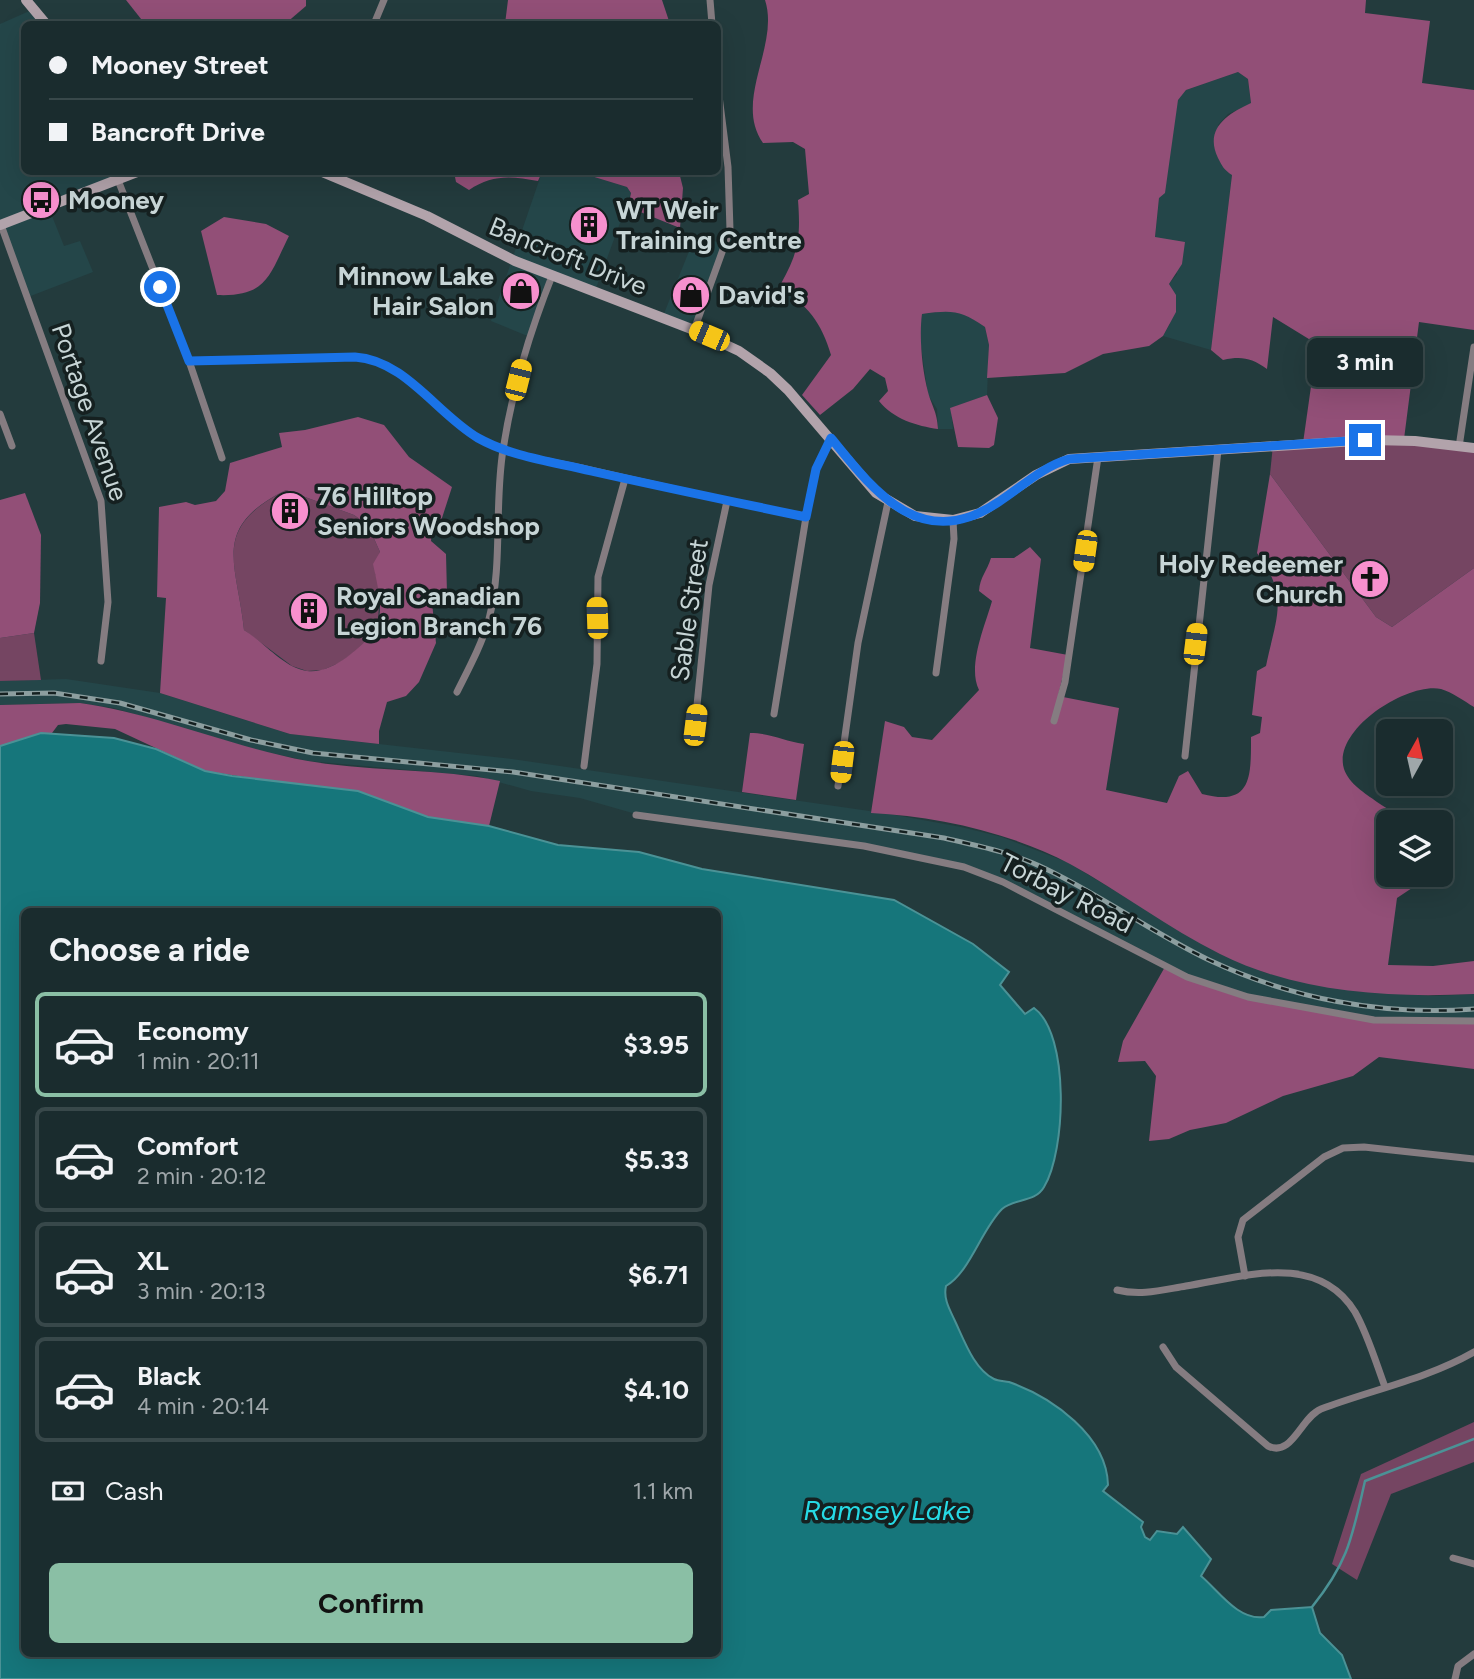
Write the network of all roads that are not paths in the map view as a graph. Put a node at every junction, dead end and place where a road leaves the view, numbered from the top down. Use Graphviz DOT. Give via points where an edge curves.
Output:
graph roads {
  1 [pos="26,0"];
  2 [pos="384,0"];
  3 [pos="710,0"];
  4 [pos="44,21"];
  5 [pos="375,21"];
  6 [pos="712,21"];
  7 [pos="721,112"];
  8 [pos="130,175"];
  9 [pos="330,175"];
  10 [pos="118,180"];
  11 [pos="1,225"];
  12 [pos="552,276"];
  13 [pos="694,330"];
  14 [pos="1474,346"];
  15 [pos="189,361"];
  16 [pos="0,414"];
  17 [pos="831,438"];
  18 [pos="12,446"];
  19 [pos="1459,447"];
  20 [pos="503,448"];
  21 [pos="1474,449"];
  22 [pos="1218,450"];
  23 [pos="1098,457"];
  24 [pos="222,458"];
  25 [pos="625,479"];
  26 [pos="727,501"];
  27 [pos="888,502"];
  28 [pos="806,517"];
  29 [pos="953,520"];
  30 [pos="101,661"];
  31 [pos="936,673"];
  32 [pos="457,692"];
  33 [pos="774,714"];
  34 [pos="1054,721"];
  35 [pos="695,725"];
  36 [pos="1185,756"];
  37 [pos="584,766"];
  38 [pos="838,786"];
  39 [pos="636,815"];
  40 [pos="1474,1021"];
  41 [pos="1474,1159"];
  42 [pos="1245,1276"];
  43 [pos="1117,1290"];
  44 [pos="1163,1347"];
  45 [pos="1474,1352"];
  46 [pos="1385,1387"];
  47 [pos="1453,1558"];
  48 [pos="1474,1564"];
  49 [pos="1474,1654"];
  50 [pos="1455,1679"];
  1 -- 4 [label="main road"];
  2 -- 5 [label="street"];
  3 -- 6 [label="street"];
  7 -- 13 [label="street" via="730,230"];
  8 -- 10 [label="main road"];
  9 -- 12 [label="main road, Bancroft Drive"];
  10 -- 11 [label="main road"];
  10 -- 15 [label="street"];
  11 -- 30 [label="street, Portage Avenue" via="101,501 108,602"];
  12 -- 13 [label="main road, Bancroft Drive"];
  12 -- 20 [label="street" via="522,364"];
  13 -- 17 [label="main road, Bancroft Drive" via="758,363"];
  14 -- 19 [label="street"];
  15 -- 20 [label="street" via="372,359 404,378 469,432"];
  15 -- 24 [label="street"];
  16 -- 18 [label="street"];
  17 -- 27 [label="main road, Bancroft Drive"];
  17 -- 28 [label="street" via="816,469"];
  19 -- 21 [label="main road, Bancroft Drive"];
  19 -- 22 [label="main road, Bancroft Drive" via="1393,440"];
  20 -- 25 [label="street"];
  20 -- 32 [label="street" via="496,576 489,617"];
  22 -- 23 [label="main road, Bancroft Drive"];
  22 -- 36 [label="street"];
  23 -- 29 [label="main road, Bancroft Drive" via="1059,462 990,508"];
  23 -- 34 [label="street" via="1065,682"];
  25 -- 26 [label="street"];
  25 -- 37 [label="street" via="598,578 597,664"];
  26 -- 28 [label="street"];
  26 -- 35 [label="street, Sable Street" via="709,585"];
  27 -- 29 [label="main road, Bancroft Drive" via="915,516"];
  27 -- 38 [label="street" via="858,643"];
  28 -- 33 [label="street"];
  29 -- 31 [label="street"];
  39 -- 40 [label="street, Torbay Road" via="864,846 964,867 1003,882 1187,976 1248,997 1374,1020"];
  41 -- 42 [label="street" via="1364,1147 1333,1152 1243,1220 1238,1237"];
  42 -- 43 [label="street" via="1142,1294"];
  42 -- 46 [label="street" via="1298,1273 1331,1287 1358,1318"];
  44 -- 46 [label="street" via="1176,1367 1272,1449 1284,1447 1318,1410"];
  45 -- 46 [label="street"];
  47 -- 48 [label="street"];
  49 -- 50 [label="street" via="1458,1666"];
}
